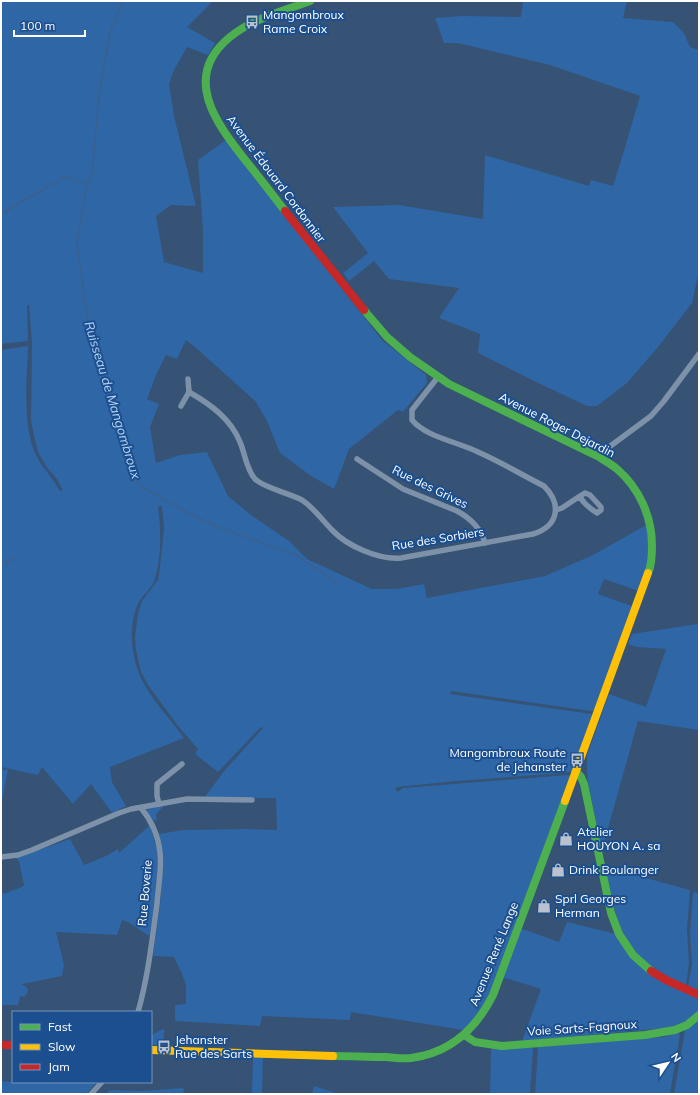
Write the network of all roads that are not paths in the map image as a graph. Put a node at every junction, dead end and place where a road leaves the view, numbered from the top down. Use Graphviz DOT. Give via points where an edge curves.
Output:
graph roads {
  1 [pos="310,1"];
  2 [pos="371,319"];
  3 [pos="699,354"];
  4 [pos="438,377"];
  5 [pos="188,379"];
  6 [pos="189,392"];
  7 [pos="181,406"];
  8 [pos="599,457"];
  9 [pos="357,459"];
  10 [pos="580,496"];
  11 [pos="556,510"];
  12 [pos="485,543"];
  13 [pos="581,758"];
  14 [pos="182,764"];
  15 [pos="576,771"];
  16 [pos="252,800"];
  17 [pos="159,804"];
  18 [pos="141,808"];
  19 [pos="1,857"];
  20 [pos="699,995"];
  21 [pos="138,1011"];
  22 [pos="699,1015"];
  23 [pos="464,1035"];
  24 [pos="1,1045"];
  25 [pos="12,1046"];
  26 [pos="152,1050"];
  27 [pos="101,1083"];
  28 [pos="91,1094"];
  1 -- 2 [label="main road, Avenue Édouard Cordonnier" via="234,32 224,40 208,63 205,80 208,97 212,111 228,138"];
  2 -- 4 [label="main road, Avenue Roger Dejardin" via="392,342"];
  3 -- 8 [label="street" via="651,416"];
  4 -- 8 [label="main road, Avenue Roger Dejardin"];
  4 -- 11 [label="street" via="412,410 412,420 416,425 477,451 544,486 551,493"];
  5 -- 6 [label="street"];
  6 -- 7 [label="street"];
  6 -- 12 [label="street, Rue des Sorbiers" via="213,408 232,426 255,479 311,506 333,531 353,545 379,556 394,559"];
  8 -- 13 [label="main road, Avenue Roger Dejardin" via="619,471 641,497 650,523 652,553 647,580"];
  9 -- 12 [label="street, Rue des Grives" via="403,489 465,515 482,534"];
  10 -- 11 [label="street"];
  11 -- 12 [label="street, Rue des Sorbiers" via="552,522 545,530"];
  13 -- 15 [label="main road, Avenue René Lange"];
  14 -- 17 [label="street" via="157,784"];
  15 -- 20 [label="main road" via="584,784 611,913 619,934 633,955 650,970"];
  15 -- 23 [label="main road, Avenue René Lange" via="490,1002 481,1017"];
  16 -- 17 [label="street" via="187,799"];
  17 -- 18 [label="street"];
  18 -- 19 [label="street" via="119,813 18,855"];
  18 -- 21 [label="street, Rue Boverie" via="153,825 160,859 152,936"];
  22 -- 23 [label="main road, Voie Sarts-Fagnoux" via="687,1025 675,1030 645,1035 502,1046 475,1042"];
  23 -- 26 [label="main road, Avenue René Lange" via="435,1052 404,1058"];
  24 -- 25 [label="main road"];
  27 -- 28 [label="street"];
}
